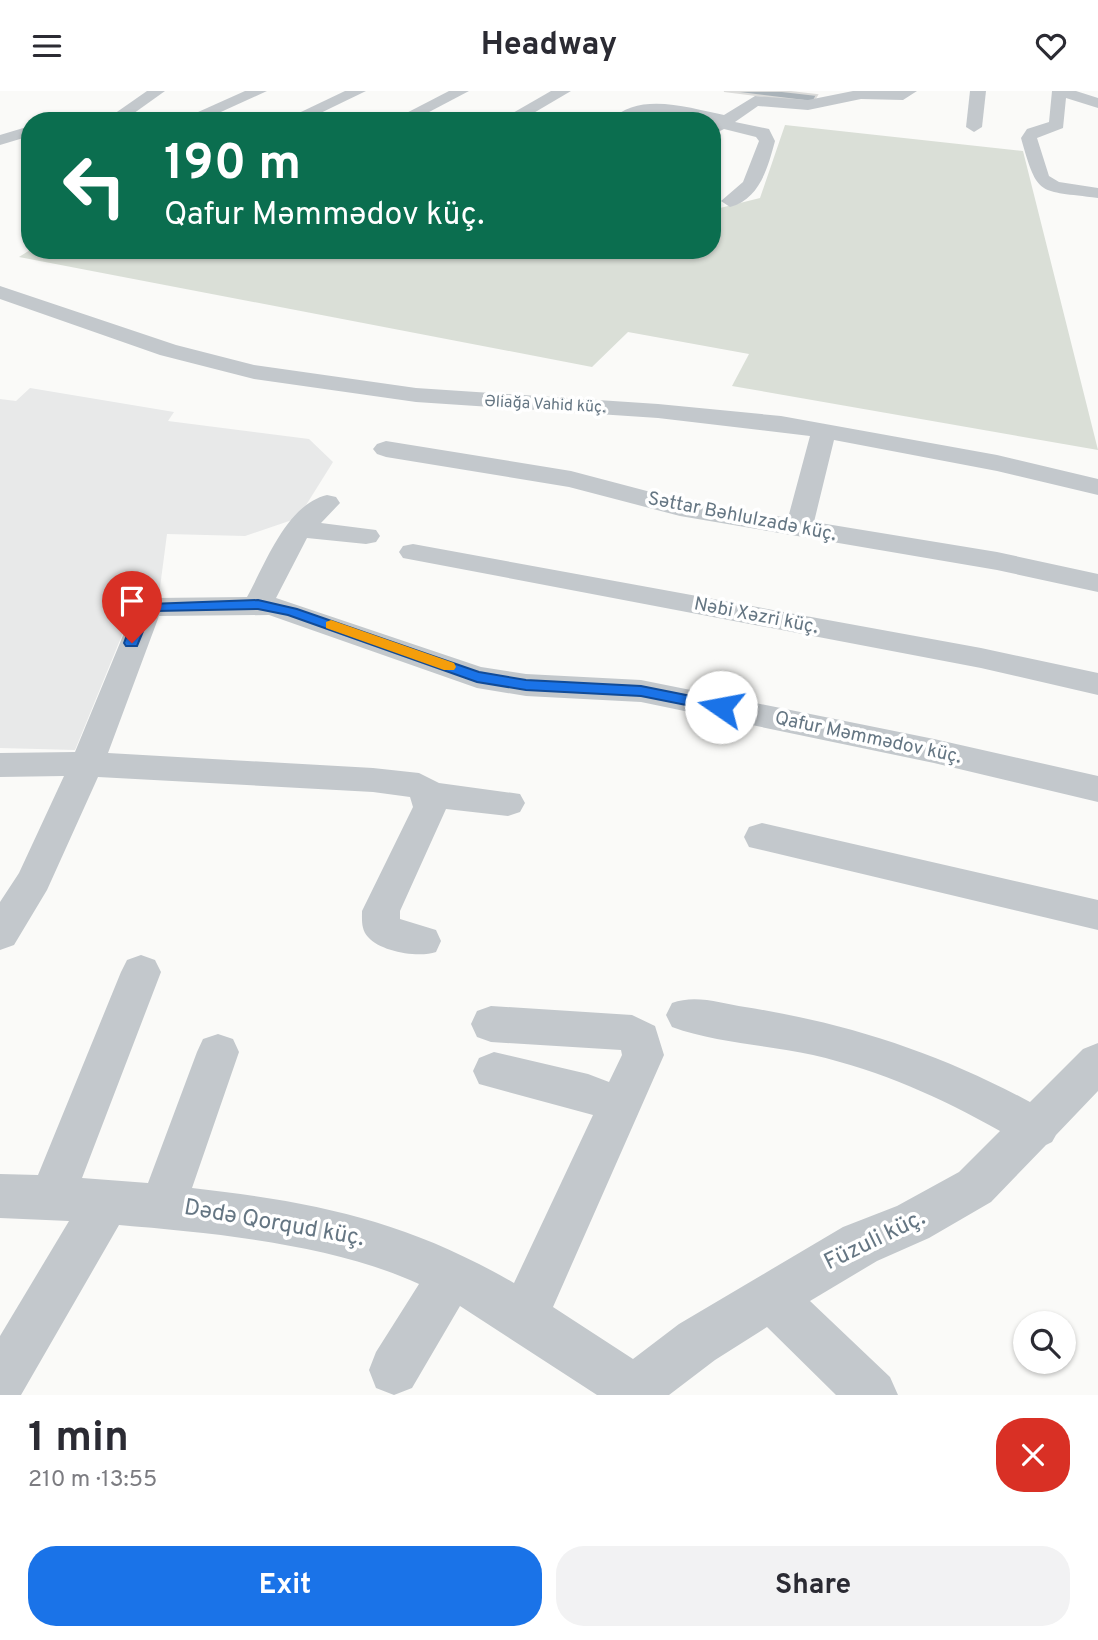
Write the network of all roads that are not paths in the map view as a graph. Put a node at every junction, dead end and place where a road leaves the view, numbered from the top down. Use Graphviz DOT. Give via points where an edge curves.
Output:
graph roads {
  1 [pos="157,91"];
  2 [pos="259,91"];
  3 [pos="358,91"];
  4 [pos="461,91"];
  5 [pos="563,91"];
  6 [pos="909,91"];
  7 [pos="978,91"];
  8 [pos="1061,91"];
  9 [pos="808,98"];
  10 [pos="824,99"];
  11 [pos="1097,101"];
  12 [pos="854,111"];
  13 [pos="126,112"];
  14 [pos="208,112"];
  15 [pos="310,112"];
  16 [pos="418,112"];
  17 [pos="524,112"];
  18 [pos="635,112"];
  19 [pos="674,112"];
  20 [pos="721,124"];
  21 [pos="974,127"];
  22 [pos="21,134"];
  23 [pos="0,141"];
  24 [pos="21,146"];
  25 [pos="1098,193"];
  26 [pos="730,201"];
  27 [pos="0,292"];
  28 [pos="824,429"];
  29 [pos="386,449"];
  30 [pos="1098,487"];
  31 [pos="327,503"];
  32 [pos="298,529"];
  33 [pos="798,530"];
  34 [pos="366,536"];
  35 [pos="413,552"];
  36 [pos="1098,583"];
  37 [pos="258,604"];
  38 [pos="1098,684"];
  39 [pos="87,764"];
  40 [pos="0,765"];
  41 [pos="1098,789"];
  42 [pos="430,795"];
  43 [pos="508,803"];
  44 [pos="762,837"];
  45 [pos="1098,915"];
  46 [pos="0,934"];
  47 [pos="422,941"];
  48 [pos="141,972"];
  49 [pos="686,1015"];
  50 [pos="491,1024"];
  51 [pos="218,1052"];
  52 [pos="1098,1062"];
  53 [pos="494,1071"];
  54 [pos="619,1106"];
  55 [pos="1037,1128"];
  56 [pos="0,1196"];
  57 [pos="52,1198"];
  58 [pos="108,1200"];
  59 [pos="163,1205"];
  60 [pos="451,1276"];
  61 [pos="771,1297"];
  62 [pos="524,1316"];
  63 [pos="394,1370"];
  64 [pos="0,1383"];
  65 [pos="635,1392"];
  66 [pos="870,1394"];
  1 -- 13 [label="street"];
  2 -- 14 [label="street"];
  3 -- 15 [label="street"];
  4 -- 16 [label="street"];
  5 -- 17 [label="street"];
  6 -- 9 [label="street" via="903,95"];
  7 -- 21 [label="street"];
  8 -- 11 [label="street"];
  8 -- 25 [label="street" via="1058,125 1029,138 1041,179 1054,187"];
  9 -- 10 [label="street" via="818,93"];
  9 -- 12 [label="street"];
  9 -- 20 [label="street" via="755,101"];
  18 -- 19 [label="street" via="655,107"];
  20 -- 26 [label="street" via="763,133 767,141 749,187"];
  22 -- 23 [label="street"];
  23 -- 24 [label="street"];
  27 -- 28 [label="street, Əliağa Vahid küç." via="168,351 254,372 429,396 718,416"];
  28 -- 30 [label="street, Əliağa Vahid küç."];
  28 -- 33 [label="street"];
  29 -- 33 [label="street, Səttar Bəhlulzadə küç." via="571,479 668,505"];
  31 -- 32 [label="street"];
  32 -- 34 [label="street"];
  32 -- 37 [label="street"];
  33 -- 36 [label="street, Səttar Bəhlulzadə küç." via="997,561"];
  35 -- 38 [label="street, Nəbi Xəzri küç."];
  37 -- 39 [label="street, Qafur Məmmədov küç." via="146,611"];
  37 -- 41 [label="street, Qafur Məmmədov küç." via="477,677 526,685 641,691"];
  39 -- 40 [label="street"];
  39 -- 42 [label="street" via="373,780 419,786"];
  39 -- 46 [label="street" via="34,880"];
  42 -- 43 [label="street"];
  42 -- 47 [label="street" via="430,807 381,911 381,926 389,932"];
  44 -- 45 [label="street"];
  48 -- 57 [label="street"];
  49 -- 55 [label="street" via="786,1030 877,1054 937,1076"];
  50 -- 54 [label="street" via="621,1031 640,1039 643,1055"];
  51 -- 59 [label="street"];
  52 -- 55 [label="street, Füzuli küç."];
  53 -- 54 [label="street" via="588,1093"];
  54 -- 62 [label="street"];
  55 -- 61 [label="street, Füzuli küç." via="975,1188 860,1244"];
  56 -- 57 [label="street, Dədə Qorqud küç."];
  57 -- 58 [label="street, Dədə Qorqud küç."];
  58 -- 59 [label="street, Dədə Qorqud küç."];
  58 -- 64 [label="street"];
  59 -- 60 [label="street, Dədə Qorqud küç." via="346,1234 411,1255"];
  60 -- 62 [label="street, Dədə Qorqud küç."];
  60 -- 63 [label="street"];
  61 -- 65 [label="street, Füzuli küç." via="698,1342"];
  61 -- 66 [label="street"];
  62 -- 65 [label="street, Dədə Qorqud küç."];
}
